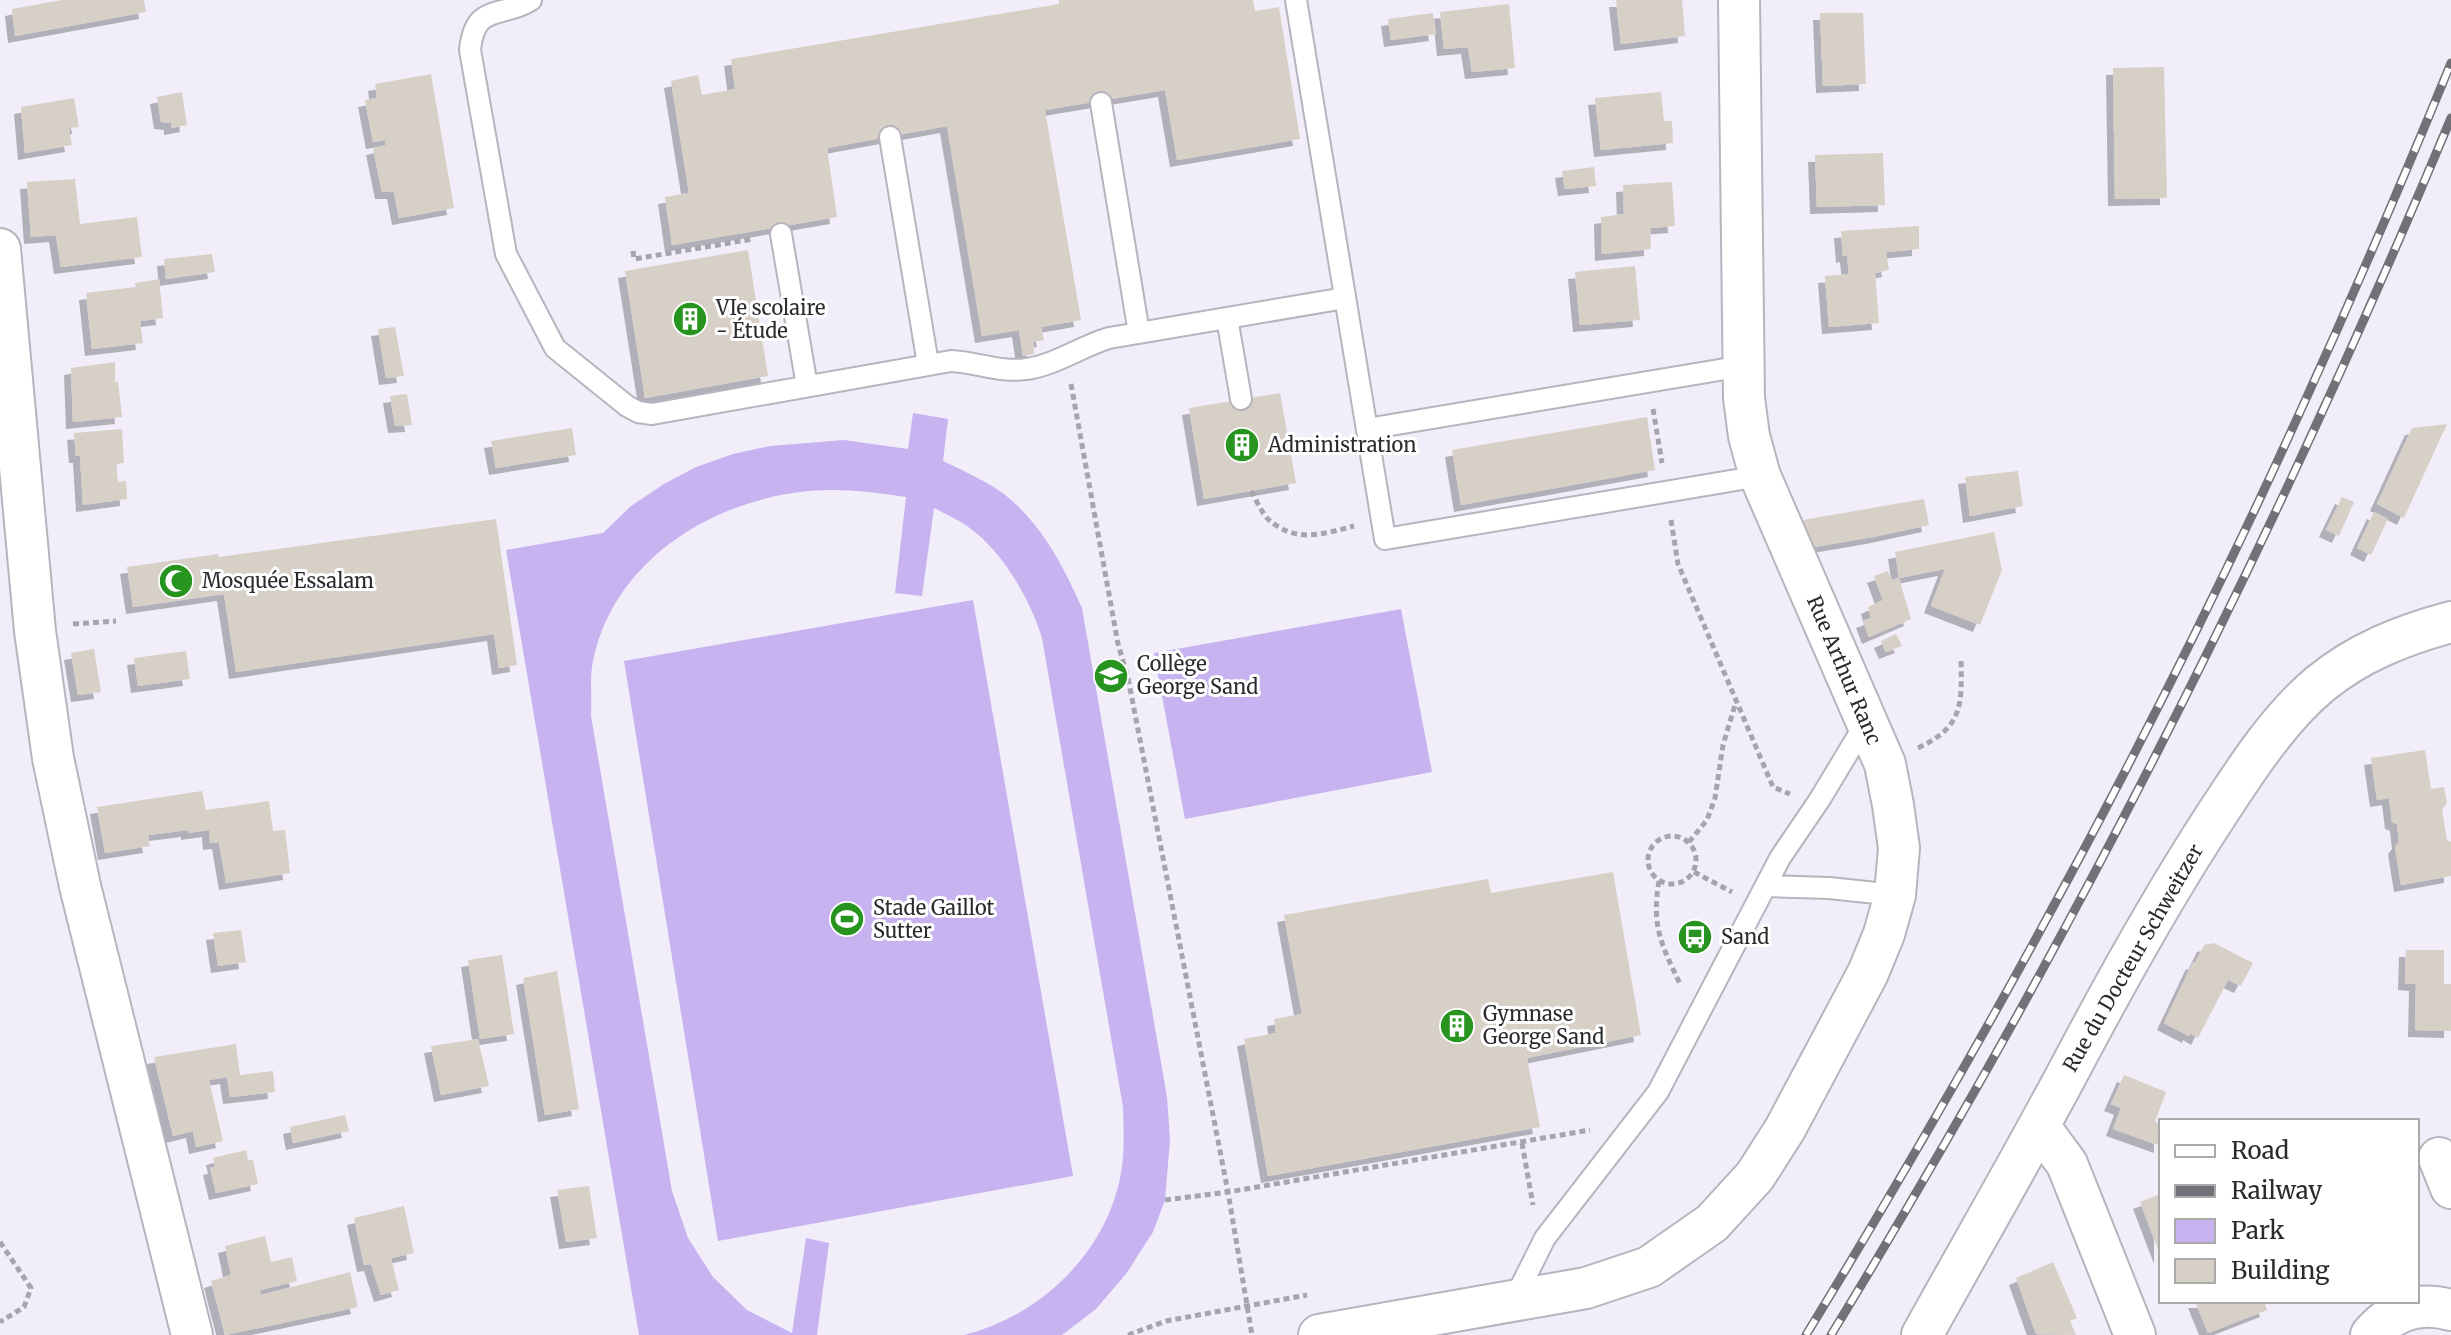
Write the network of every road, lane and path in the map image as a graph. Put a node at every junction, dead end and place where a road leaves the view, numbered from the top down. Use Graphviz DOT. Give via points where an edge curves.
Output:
graph roads {
  1 [pos="531,0"];
  2 [pos="1296,0"];
  3 [pos="1739,0"];
  4 [pos="1101,103"];
  5 [pos="890,137"];
  6 [pos="781,234"];
  7 [pos="0,249"];
  8 [pos="633,251"];
  9 [pos="1345,298"];
  10 [pos="1227,318"];
  11 [pos="1139,333"];
  12 [pos="1065,355"];
  13 [pos="928,364"];
  14 [pos="1743,366"];
  15 [pos="1649,381"];
  16 [pos="807,386"];
  17 [pos="1241,399"];
  18 [pos="1367,429"];
  19 [pos="1760,476"];
  20 [pos="1251,491"];
  21 [pos="1667,492"];
  22 [pos="1382,518"];
  23 [pos="2451,622"];
  24 [pos="1961,660"];
  25 [pos="1736,704"];
  26 [pos="1867,721"];
  27 [pos="1885,764"];
  28 [pos="1820,799"];
  29 [pos="1689,842"];
  30 [pos="1694,872"];
  31 [pos="1659,881"];
  32 [pos="1731,892"];
  33 [pos="1895,895"];
  34 [pos="1761,896"];
  35 [pos="1724,905"];
  36 [pos="1689,974"];
  37 [pos="1682,987"];
  38 [pos="1676,999"];
  39 [pos="1697,1018"];
  40 [pos="2039,1126"];
  41 [pos="1601,1128"];
  42 [pos="1522,1143"];
  43 [pos="1228,1192"];
  44 [pos="1165,1200"];
  45 [pos="1542,1205"];
  46 [pos="0,1242"];
  47 [pos="1309,1295"];
  48 [pos="1513,1302"];
  49 [pos="1247,1306"];
  50 [pos="2451,1310"];
  51 [pos="0,1322"];
  52 [pos="192,1335"];
  53 [pos="1128,1335"];
  54 [pos="1252,1335"];
  55 [pos="1319,1335"];
  56 [pos="1922,1335"];
  57 [pos="2135,1335"];
  58 [pos="2371,1335"];
  1 -- 16 [label="lane" via="481,19 470,50 506,254 555,348 638,412 652,414"];
  2 -- 9 [label="lane"];
  3 -- 14 [label="street, Rue Arthur Ranc"];
  4 -- 11 [label="lane"];
  5 -- 13 [label="lane"];
  6 -- 8 [label="path" via="634,259"];
  6 -- 16 [label="lane"];
  7 -- 52 [label="street" via="35,631 53,758"];
  9 -- 10 [label="lane"];
  9 -- 18 [label="lane"];
  10 -- 11 [label="lane"];
  10 -- 17 [label="lane"];
  11 -- 12 [label="lane"];
  12 -- 13 [label="lane" via="1026,369 968,362"];
  12 -- 43 [label="path"];
  13 -- 16 [label="lane"];
  14 -- 15 [label="lane"];
  14 -- 19 [label="street, Rue Arthur Ranc" via="1749,436"];
  15 -- 18 [label="lane"];
  15 -- 21 [label="path"];
  18 -- 22 [label="lane"];
  19 -- 21 [label="lane"];
  19 -- 26 [label="street, Rue Arthur Ranc"];
  20 -- 22 [label="path" via="1267,518 1289,532 1314,536"];
  21 -- 22 [label="lane" via="1385,539"];
  21 -- 25 [label="path" via="1678,564"];
  23 -- 40 [label="street, Rue du Docteur Schweitzer" via="2390,642 2347,664 2319,684 2284,722 2236,784 2164,895"];
  24 -- 27 [label="path" via="1962,698 1951,725 1935,740"];
  25 -- 28 [label="path" via="1773,787"];
  25 -- 29 [label="path" via="1715,798 1707,820"];
  26 -- 27 [label="street, Rue Arthur Ranc"];
  26 -- 28 [label="lane"];
  27 -- 33 [label="street, Rue Arthur Ranc" via="1899,848"];
  28 -- 34 [label="lane"];
  29 -- 30 [label="path" via="1697,856"];
  29 -- 31 [label="path" via="1674,835 1653,846 1649,869"];
  30 -- 31 [label="path" via="1675,885"];
  30 -- 32 [label="path"];
  31 -- 37 [label="path" via="1656,926"];
  32 -- 34 [label="path"];
  32 -- 35 [label="path"];
  33 -- 34 [label="lane" via="1829,888"];
  33 -- 48 [label="street, Rue Arthur Ranc" via="1868,973 1785,1129 1755,1176 1712,1223 1649,1267 1586,1288"];
  34 -- 39 [label="lane"];
  36 -- 37 [label="path"];
  37 -- 38 [label="path"];
  37 -- 39 [label="path"];
  39 -- 48 [label="lane" via="1658,1092 1545,1238"];
  40 -- 56 [label="street, Rue du Docteur Schweitzer"];
  40 -- 57 [label="street" via="2067,1164"];
  41 -- 42 [label="path"];
  42 -- 43 [label="path"];
  42 -- 45 [label="path" via="1534,1214"];
  43 -- 44 [label="path"];
  43 -- 49 [label="path"];
  46 -- 51 [label="path" via="31,1288 24,1307"];
  47 -- 49 [label="path"];
  48 -- 55 [label="street, Rue Arthur Ranc"];
  49 -- 53 [label="path" via="1166,1321"];
  49 -- 54 [label="path"];
  50 -- 58 [label="street" via="2414,1306 2381,1323"];
}
